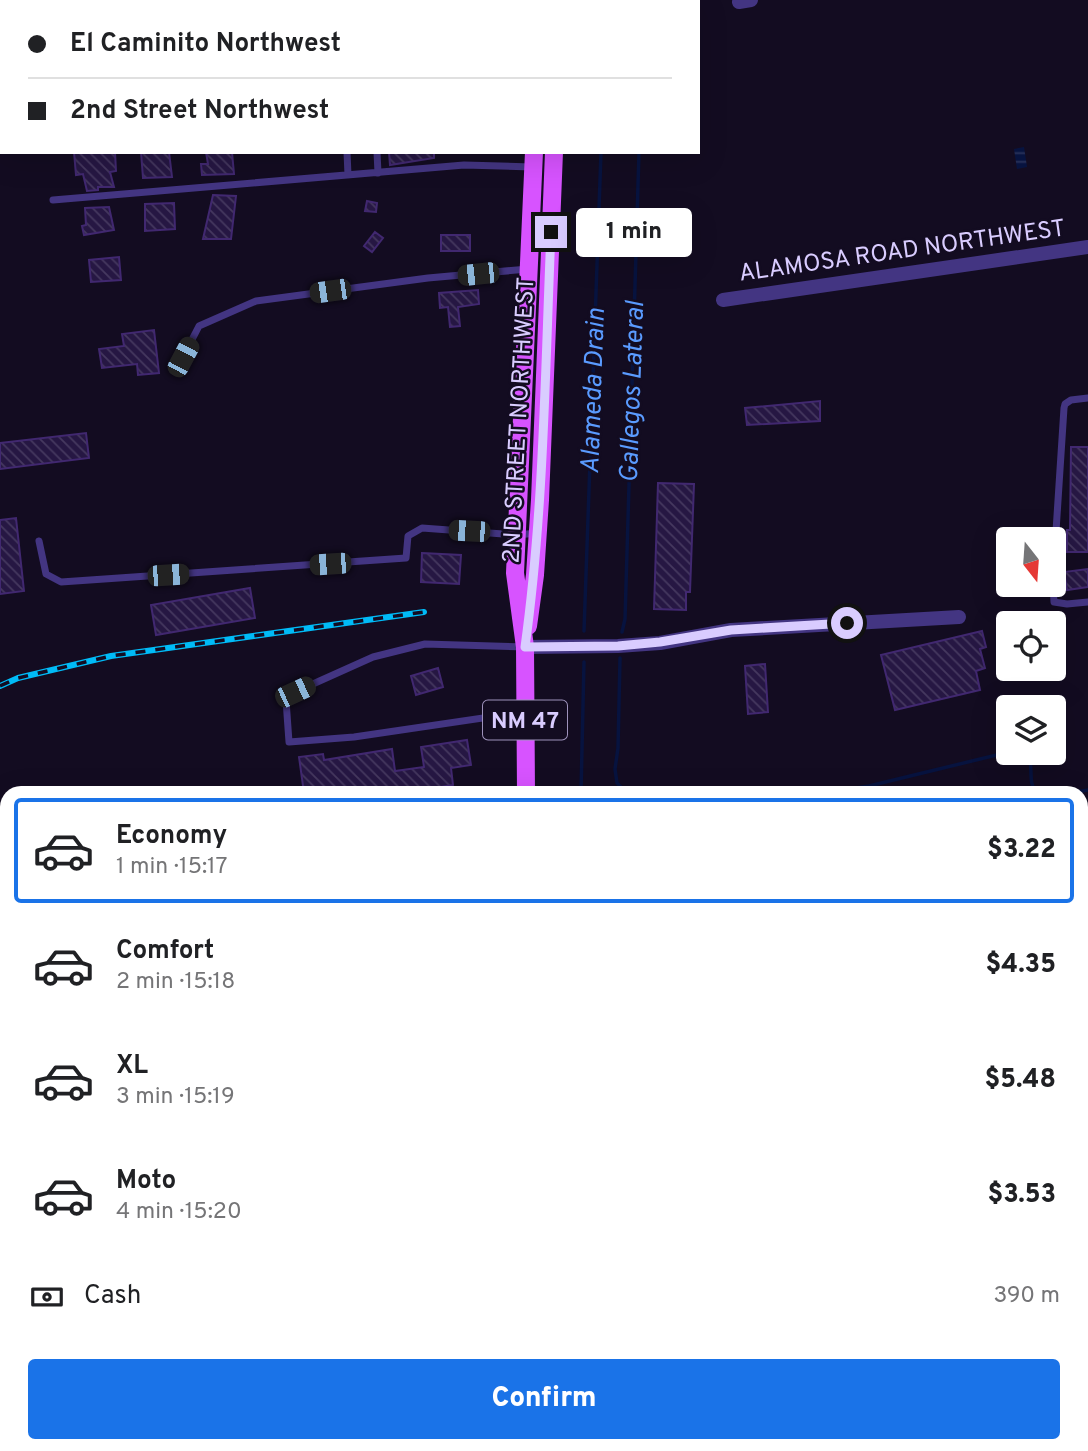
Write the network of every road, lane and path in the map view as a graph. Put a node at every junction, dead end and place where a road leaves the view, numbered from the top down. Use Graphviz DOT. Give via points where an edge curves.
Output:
graph roads {
  1 [pos="347,154"];
  2 [pos="377,154"];
  3 [pos="554,154"];
  4 [pos="533,160"];
  5 [pos="378,173"];
  6 [pos="348,175"];
  7 [pos="53,200"];
  8 [pos="1088,247"];
  9 [pos="529,269"];
  10 [pos="723,300"];
  11 [pos="183,357"];
  12 [pos="1088,398"];
  13 [pos="1056,527"];
  14 [pos="537,533"];
  15 [pos="517,535"];
  16 [pos="39,541"];
  17 [pos="1054,597"];
  18 [pos="1088,602"];
  19 [pos="958,617"];
  20 [pos="525,647"];
  21 [pos="525,712"];
  22 [pos="526,786"];
  1 -- 6 [label="lane"];
  2 -- 5 [label="lane"];
  3 -- 14 [label="main road, 2ND STREET NORTHWEST / NM 47"];
  4 -- 5 [label="lane"];
  4 -- 9 [label="main road, 2ND STREET NORTHWEST / NM 47"];
  5 -- 6 [label="lane"];
  6 -- 7 [label="lane"];
  8 -- 10 [label="street, ALAMOSA ROAD NORTHWEST"];
  9 -- 11 [label="lane" via="256,301 199,326"];
  9 -- 15 [label="main road, 2ND STREET NORTHWEST / NM 47"];
  12 -- 13 [label="lane" via="1071,400 1063,408"];
  14 -- 15 [label="lane"];
  14 -- 20 [label="main road, 2ND STREET NORTHWEST / NM 47"];
  15 -- 16 [label="lane" via="422,528 408,536 406,558 61,582 46,574"];
  15 -- 20 [label="main road, 2ND STREET NORTHWEST / NM 47" via="514,573"];
  17 -- 18 [label="lane" via="1054,602 1067,604"];
  19 -- 20 [label="street" via="731,630 618,646"];
  20 -- 21 [label="main road, 2ND STREET NORTHWEST / NM 47"];
  20 -- 21 [label="lane" via="425,644 373,657 286,700 289,742"];
  21 -- 22 [label="main road, 2ND STREET NORTHWEST / NM 47"];
}
